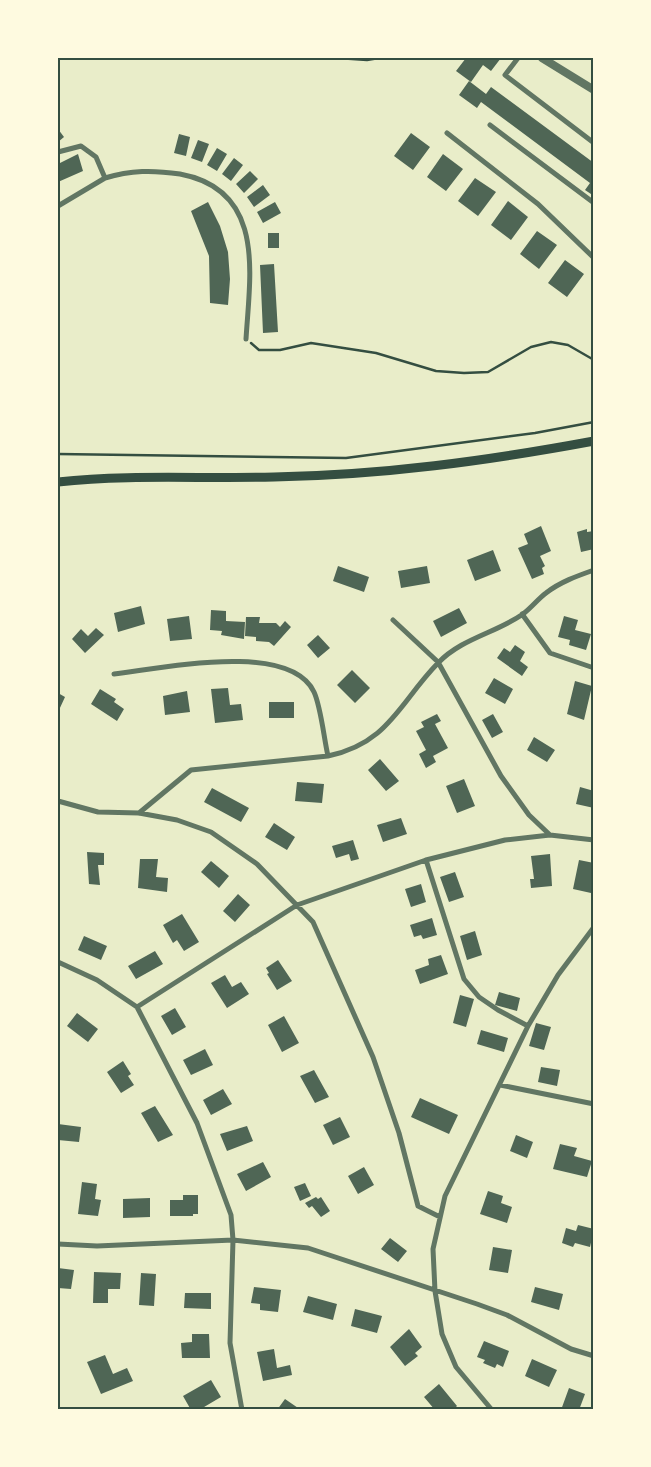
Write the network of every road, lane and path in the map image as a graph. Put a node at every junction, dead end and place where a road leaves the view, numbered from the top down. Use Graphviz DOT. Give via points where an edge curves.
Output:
graph roads {
  1 [pos="312,58"];
  2 [pos="323,58"];
  3 [pos="336,58"];
  4 [pos="379,58"];
  5 [pos="518,58"];
  6 [pos="542,58"];
  7 [pos="594,90"];
  8 [pos="490,125"];
  9 [pos="447,133"];
  10 [pos="594,143"];
  11 [pos="58,152"];
  12 [pos="105,178"];
  13 [pos="594,203"];
  14 [pos="58,206"];
  15 [pos="594,258"];
  16 [pos="246,339"];
  17 [pos="594,360"];
  18 [pos="594,422"];
  19 [pos="594,441"];
  20 [pos="58,454"];
  21 [pos="58,482"];
  22 [pos="594,570"];
  23 [pos="522,614"];
  24 [pos="394,620"];
  25 [pos="438,662"];
  26 [pos="594,668"];
  27 [pos="114,674"];
  28 [pos="328,756"];
  29 [pos="58,801"];
  30 [pos="140,813"];
  31 [pos="550,835"];
  32 [pos="594,840"];
  33 [pos="426,860"];
  34 [pos="297,904"];
  35 [pos="594,927"];
  36 [pos="58,962"];
  37 [pos="136,1007"];
  38 [pos="528,1026"];
  39 [pos="500,1085"];
  40 [pos="594,1104"];
  41 [pos="440,1218"];
  42 [pos="233,1240"];
  43 [pos="58,1244"];
  44 [pos="435,1291"];
  45 [pos="594,1356"];
  46 [pos="242,1410"];
  47 [pos="492,1410"];
  1 -- 2 [label="path"];
  3 -- 4 [label="path"];
  5 -- 10 [label="street" via="505,75"];
  6 -- 7 [label="street"];
  8 -- 13 [label="street"];
  9 -- 15 [label="street" via="538,204"];
  11 -- 12 [label="street" via="81,146 96,156"];
  12 -- 14 [label="street"];
  12 -- 16 [label="street" via="140,170 168,172 200,180 226,195 245,226 250,249"];
  16 -- 17 [label="path" via="259,350 280,350 311,343 376,352 436,371 488,372 531,347 551,342 568,345"];
  18 -- 20 [label="path" via="346,458"];
  19 -- 21 [label="main road" via="500,458 389,472"];
  22 -- 23 [label="street" via="571,578 546,593"];
  23 -- 25 [label="street" via="459,645"];
  23 -- 26 [label="street" via="550,653"];
  24 -- 25 [label="street"];
  25 -- 28 [label="street" via="386,727 349,751"];
  25 -- 31 [label="street" via="501,776 529,815"];
  27 -- 28 [label="street" via="224,661 266,663 285,668 314,692"];
  28 -- 30 [label="street" via="191,770"];
  29 -- 30 [label="street" via="98,812"];
  30 -- 34 [label="street" via="177,820 210,832 257,864"];
  31 -- 32 [label="street"];
  31 -- 33 [label="street" via="505,840"];
  33 -- 34 [label="street"];
  33 -- 38 [label="street" via="464,979 486,1001"];
  34 -- 37 [label="street"];
  34 -- 41 [label="street" via="313,922 373,1058 399,1133 418,1206"];
  35 -- 38 [label="street" via="558,975"];
  36 -- 37 [label="street" via="97,980"];
  37 -- 42 [label="street" via="197,1123 230,1215"];
  38 -- 39 [label="street"];
  39 -- 40 [label="street"];
  39 -- 41 [label="street" via="445,1196"];
  41 -- 44 [label="street" via="433,1249"];
  42 -- 43 [label="street" via="97,1246"];
  42 -- 44 [label="street" via="308,1248"];
  42 -- 46 [label="street" via="230,1342"];
  44 -- 45 [label="street" via="507,1315 571,1348"];
  44 -- 47 [label="street" via="442,1334 456,1367"];
}
